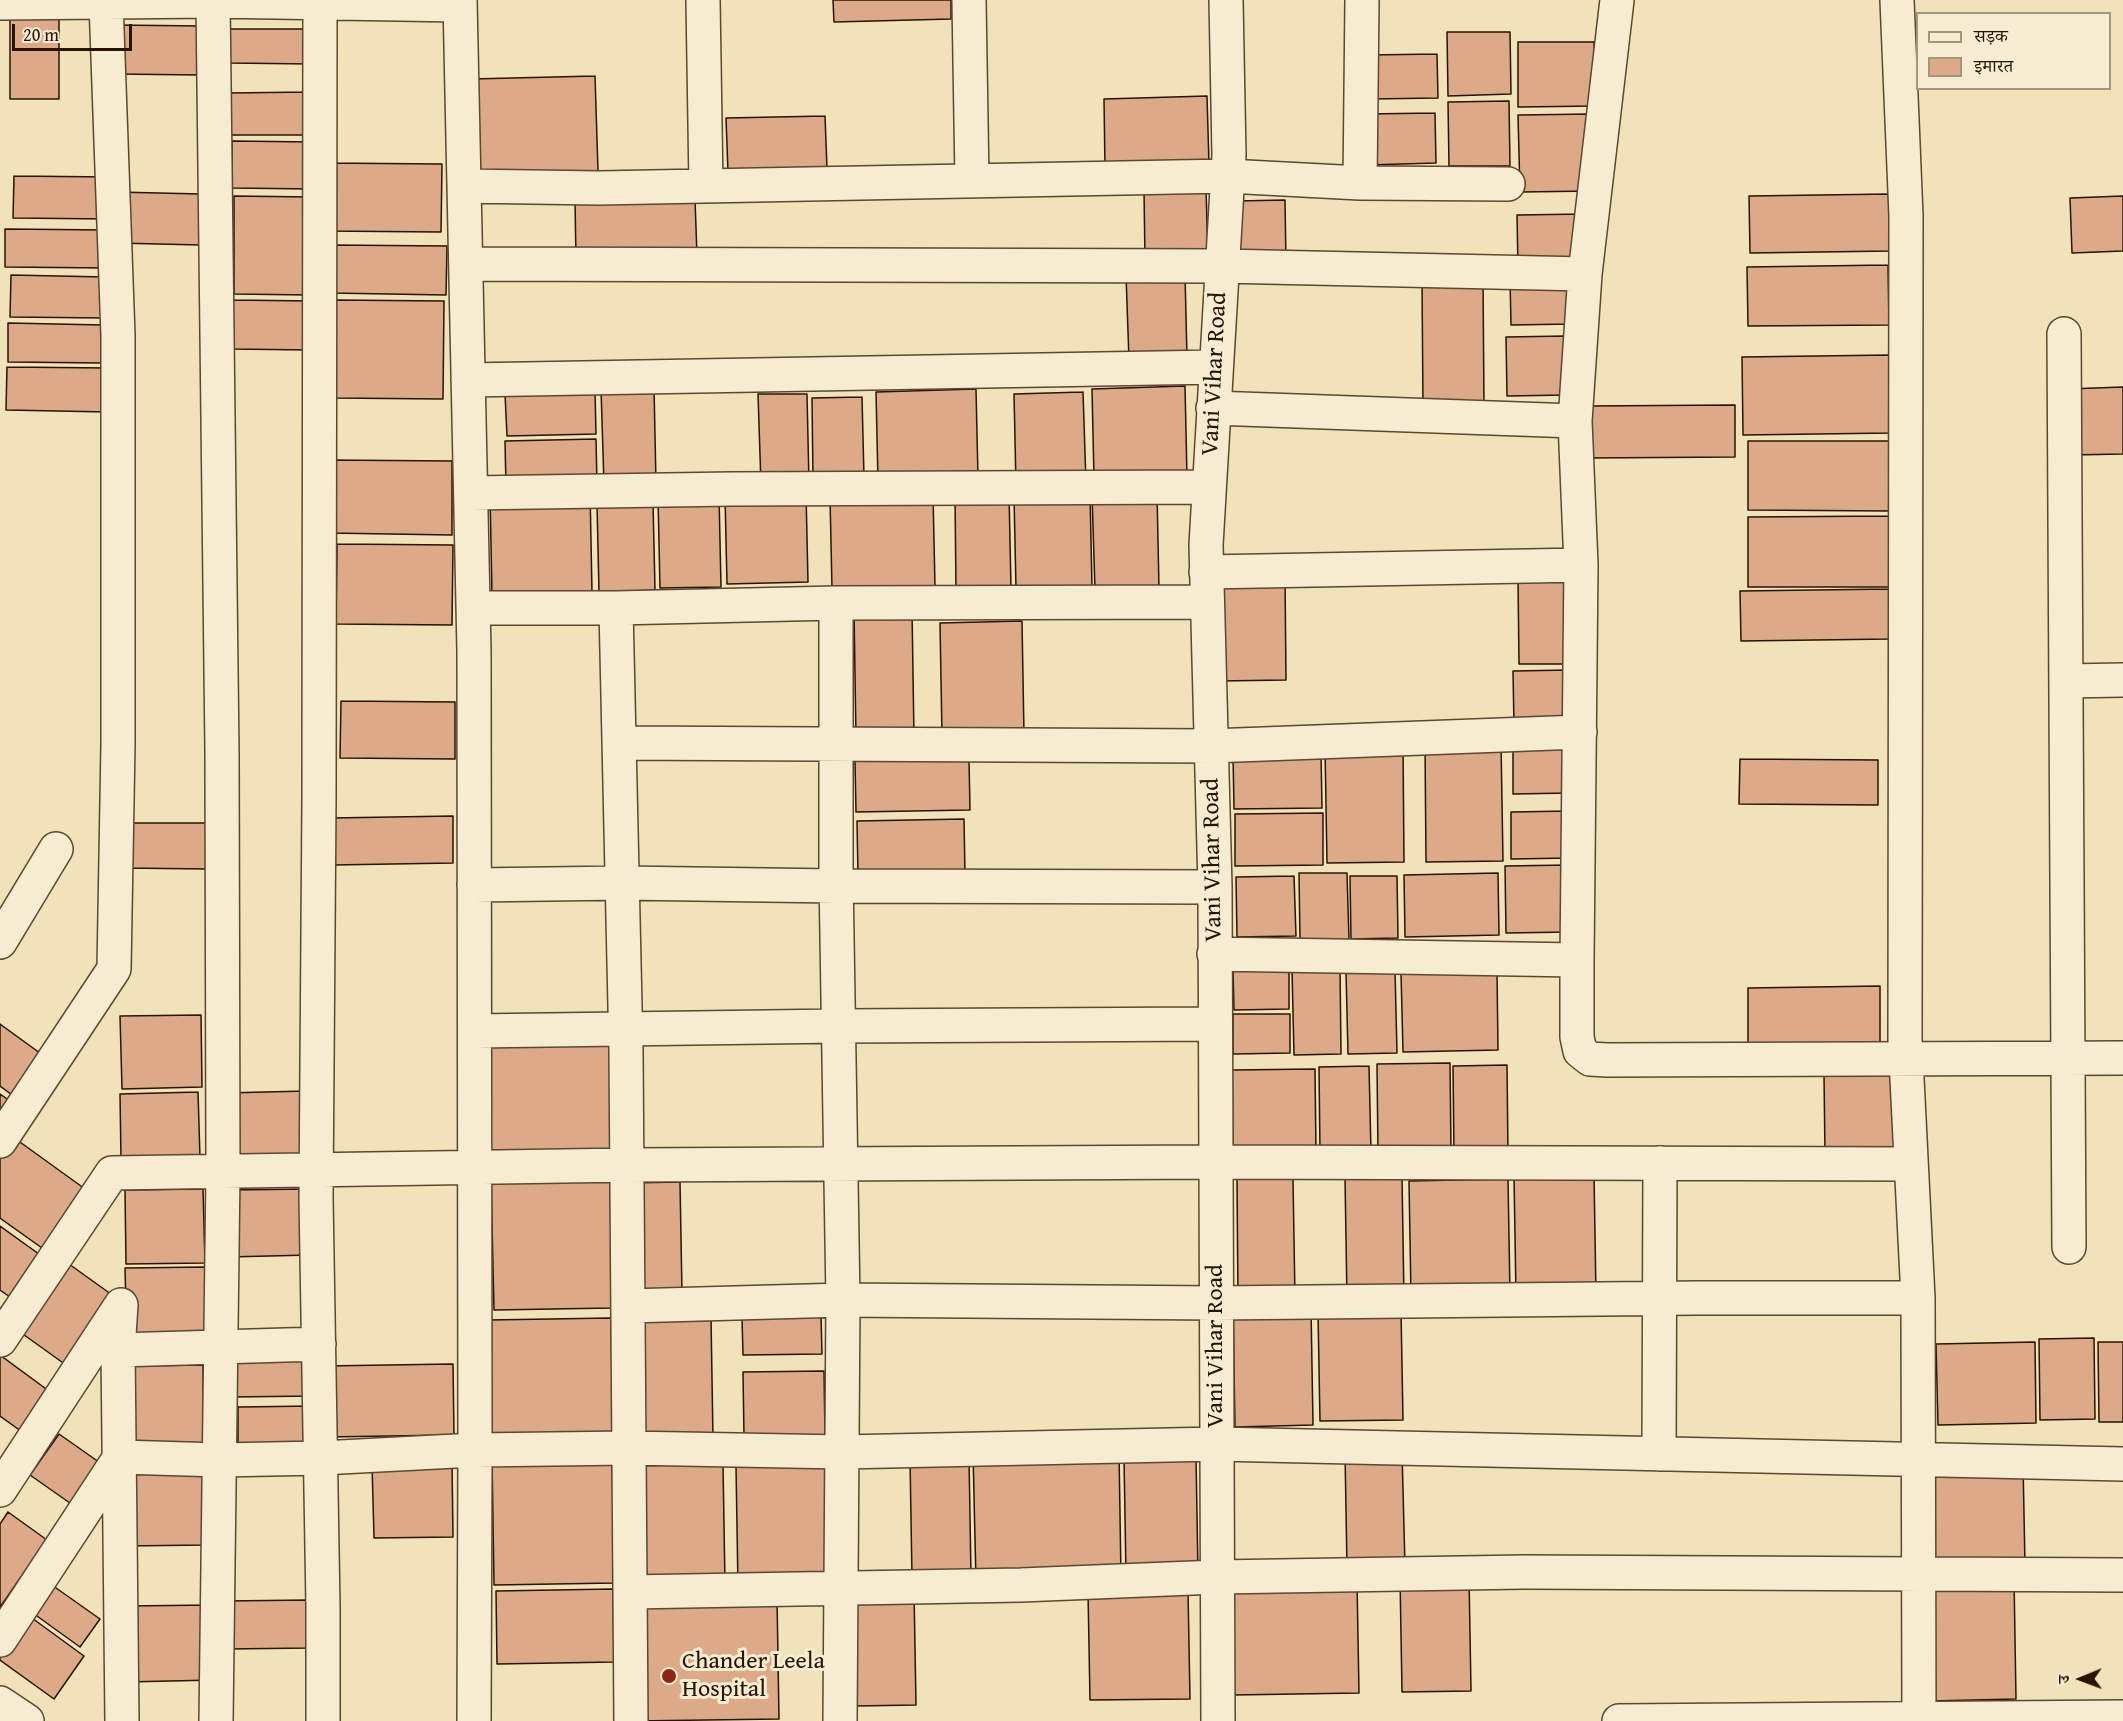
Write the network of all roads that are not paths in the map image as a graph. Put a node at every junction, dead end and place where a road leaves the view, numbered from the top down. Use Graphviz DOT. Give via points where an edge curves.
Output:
graph roads {
  1 [pos="703,0"];
  2 [pos="969,0"];
  3 [pos="1226,0"];
  4 [pos="1362,0"];
  5 [pos="1617,0"];
  6 [pos="1897,0"];
  7 [pos="213,1"];
  8 [pos="106,2"];
  9 [pos="460,2"];
  10 [pos="0,3"];
  11 [pos="320,4"];
  12 [pos="1227,176"];
  13 [pos="972,181"];
  14 [pos="1360,183"];
  15 [pos="1508,184"];
  16 [pos="464,186"];
  17 [pos="706,186"];
  18 [pos="466,264"];
  19 [pos="1221,266"];
  20 [pos="1585,274"];
  21 [pos="2064,334"];
  22 [pos="1215,367"];
  23 [pos="468,380"];
  24 [pos="1214,408"];
  25 [pos="1575,421"];
  26 [pos="1209,487"];
  27 [pos="471,494"];
  28 [pos="1581,565"];
  29 [pos="1207,587"];
  30 [pos="836,603"];
  31 [pos="473,608"];
  32 [pos="616,608"];
  33 [pos="2123,680"];
  34 [pos="2066,681"];
  35 [pos="1580,732"];
  36 [pos="619,743"];
  37 [pos="837,744"];
  38 [pos="1211,746"];
  39 [pos="56,849"];
  40 [pos="622,883"];
  41 [pos="474,885"];
  42 [pos="836,886"];
  43 [pos="1215,886"];
  44 [pos="0,942"];
  45 [pos="1214,954"];
  46 [pos="1577,960"];
  47 [pos="1215,1024"];
  48 [pos="839,1026"];
  49 [pos="626,1029"];
  50 [pos="475,1031"];
  51 [pos="1905,1057"];
  52 [pos="2068,1058"];
  53 [pos="2123,1058"];
  54 [pos="0,1142"];
  55 [pos="1215,1162"];
  56 [pos="1660,1163"];
  57 [pos="841,1164"];
  58 [pos="1911,1164"];
  59 [pos="627,1165"];
  60 [pos="475,1168"];
  61 [pos="316,1169"];
  62 [pos="223,1172"];
  63 [pos="2069,1247"];
  64 [pos="1918,1298"];
  65 [pos="1659,1299"];
  66 [pos="843,1300"];
  67 [pos="1216,1303"];
  68 [pos="628,1306"];
  69 [pos="0,1340"];
  70 [pos="319,1344"];
  71 [pos="221,1347"];
  72 [pos="118,1350"];
  73 [pos="1216,1444"];
  74 [pos="629,1448"];
  75 [pos="476,1450"];
  76 [pos="842,1452"];
  77 [pos="1659,1454"];
  78 [pos="120,1457"];
  79 [pos="321,1458"];
  80 [pos="1919,1459"];
  81 [pos="220,1460"];
  82 [pos="2123,1464"];
  83 [pos="0,1490"];
  84 [pos="1917,1575"];
  85 [pos="2123,1575"];
  86 [pos="1217,1577"];
  87 [pos="841,1589"];
  88 [pos="630,1592"];
  89 [pos="0,1640"];
  90 [pos="0,1703"];
  91 [pos="2123,1717"];
  92 [pos="1919,1720"];
  93 [pos="27,1721"];
  94 [pos="122,1721"];
  95 [pos="216,1721"];
  96 [pos="323,1721"];
  97 [pos="474,1721"];
  98 [pos="631,1721"];
  99 [pos="840,1721"];
  100 [pos="1218,1721"];
  101 [pos="1619,1721"];
  1 -- 17 [label="street"];
  2 -- 13 [label="street"];
  3 -- 12 [label="street, Vani Vihar Road"];
  4 -- 14 [label="street"];
  5 -- 20 [label="street"];
  6 -- 51 [label="street" via="1906,216"];
  7 -- 8 [label="street"];
  7 -- 11 [label="street"];
  7 -- 62 [label="street"];
  8 -- 10 [label="street"];
  8 -- 54 [label="street" via="118,336 114,969"];
  9 -- 11 [label="street"];
  9 -- 16 [label="street"];
  11 -- 61 [label="street"];
  12 -- 13 [label="street"];
  12 -- 14 [label="street"];
  12 -- 19 [label="street, Vani Vihar Road"];
  13 -- 17 [label="street"];
  14 -- 15 [label="street"];
  16 -- 17 [label="street"];
  16 -- 18 [label="street"];
  18 -- 19 [label="street"];
  18 -- 23 [label="street"];
  19 -- 20 [label="street"];
  19 -- 22 [label="street, Vani Vihar Road"];
  20 -- 25 [label="street"];
  21 -- 34 [label="street"];
  22 -- 23 [label="street"];
  22 -- 24 [label="street, Vani Vihar Road"];
  23 -- 27 [label="street"];
  24 -- 25 [label="street"];
  24 -- 26 [label="street, Vani Vihar Road"];
  25 -- 28 [label="street"];
  26 -- 27 [label="street"];
  26 -- 29 [label="street, Vani Vihar Road"];
  27 -- 31 [label="street"];
  28 -- 29 [label="street"];
  28 -- 35 [label="street"];
  29 -- 30 [label="street"];
  29 -- 38 [label="street, Vani Vihar Road"];
  30 -- 32 [label="street"];
  30 -- 37 [label="street"];
  31 -- 32 [label="street"];
  31 -- 41 [label="street"];
  32 -- 36 [label="street"];
  33 -- 34 [label="street"];
  34 -- 52 [label="street"];
  35 -- 38 [label="street"];
  35 -- 46 [label="street"];
  36 -- 37 [label="street"];
  36 -- 40 [label="street"];
  37 -- 38 [label="street"];
  37 -- 42 [label="street"];
  38 -- 43 [label="street, Vani Vihar Road"];
  39 -- 44 [label="street"];
  40 -- 41 [label="street"];
  40 -- 42 [label="street"];
  40 -- 49 [label="street"];
  41 -- 50 [label="street"];
  42 -- 43 [label="street"];
  42 -- 48 [label="street"];
  43 -- 45 [label="street, Vani Vihar Road"];
  45 -- 46 [label="street"];
  45 -- 47 [label="street, Vani Vihar Road"];
  46 -- 51 [label="street" via="1577,1037 1580,1051 1590,1059"];
  47 -- 48 [label="street"];
  47 -- 55 [label="street, Vani Vihar Road"];
  48 -- 49 [label="street"];
  48 -- 57 [label="street"];
  49 -- 50 [label="street"];
  49 -- 59 [label="street"];
  50 -- 60 [label="street"];
  51 -- 52 [label="street"];
  51 -- 58 [label="street"];
  52 -- 53 [label="street"];
  52 -- 63 [label="street"];
  55 -- 56 [label="street"];
  55 -- 57 [label="street"];
  55 -- 67 [label="street, Vani Vihar Road"];
  56 -- 58 [label="street"];
  56 -- 65 [label="street"];
  57 -- 59 [label="street"];
  57 -- 66 [label="street"];
  58 -- 64 [label="street"];
  59 -- 60 [label="street"];
  59 -- 68 [label="street"];
  60 -- 61 [label="street"];
  60 -- 75 [label="street"];
  61 -- 62 [label="street"];
  61 -- 70 [label="street"];
  62 -- 69 [label="street" via="112,1173"];
  62 -- 71 [label="street"];
  64 -- 65 [label="street"];
  64 -- 80 [label="street"];
  65 -- 67 [label="street"];
  65 -- 77 [label="street"];
  66 -- 67 [label="street"];
  66 -- 68 [label="street"];
  66 -- 76 [label="street"];
  67 -- 73 [label="street, Vani Vihar Road"];
  68 -- 74 [label="street"];
  70 -- 71 [label="street"];
  70 -- 79 [label="street"];
  71 -- 72 [label="street"];
  71 -- 81 [label="street"];
  72 -- 78 [label="street"];
  72 -- 83 [label="street" via="121,1305"];
  73 -- 76 [label="street"];
  73 -- 77 [label="street"];
  73 -- 86 [label="street, Vani Vihar Road"];
  74 -- 75 [label="street"];
  74 -- 76 [label="street"];
  74 -- 88 [label="street"];
  75 -- 79 [label="street"];
  75 -- 97 [label="street"];
  76 -- 87 [label="street"];
  77 -- 80 [label="street"];
  78 -- 81 [label="street"];
  78 -- 89 [label="street"];
  78 -- 94 [label="street"];
  79 -- 81 [label="street"];
  79 -- 96 [label="street"];
  80 -- 82 [label="street"];
  80 -- 84 [label="street"];
  81 -- 95 [label="street"];
  84 -- 85 [label="street"];
  84 -- 86 [label="street" via="1524,1572"];
  84 -- 92 [label="street"];
  86 -- 87 [label="street"];
  86 -- 100 [label="street, Vani Vihar Road"];
  87 -- 88 [label="street"];
  87 -- 99 [label="street"];
  88 -- 98 [label="street"];
  90 -- 93 [label="street"];
  91 -- 92 [label="street"];
  92 -- 101 [label="street"];
}
